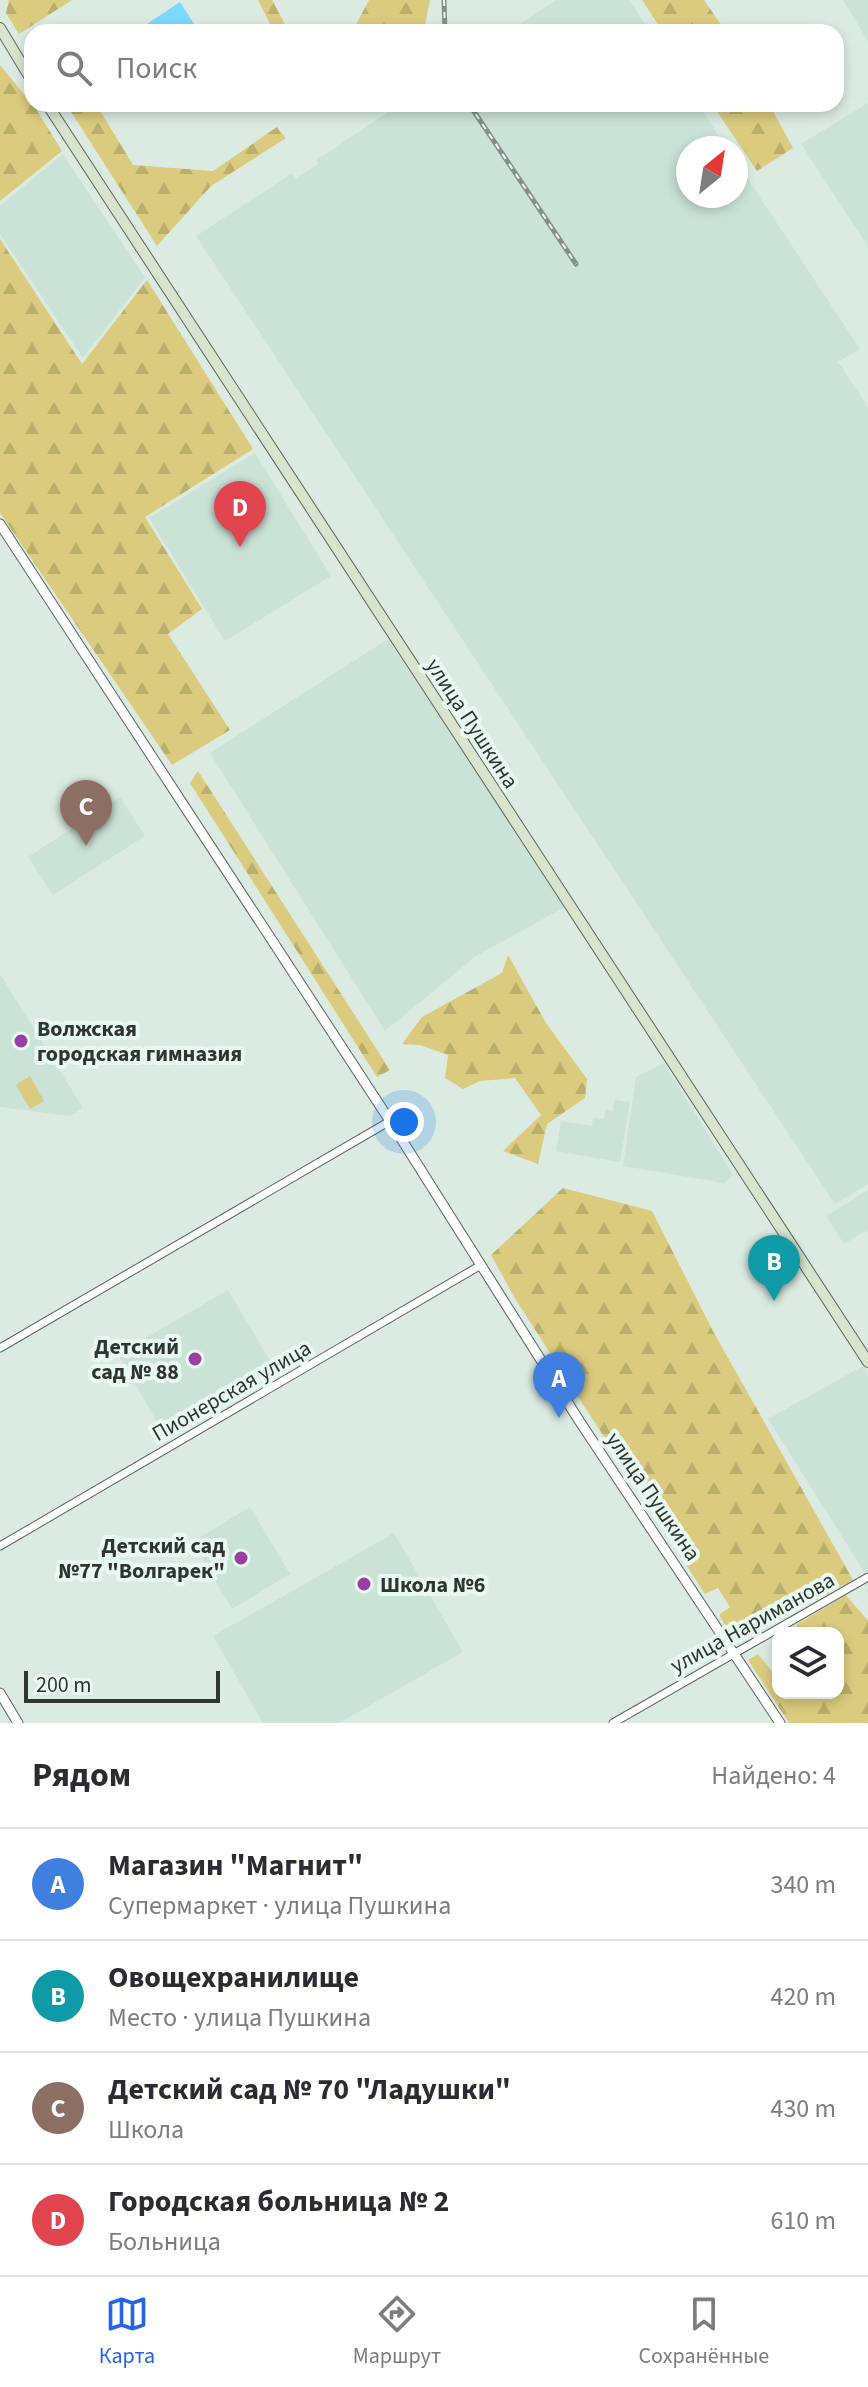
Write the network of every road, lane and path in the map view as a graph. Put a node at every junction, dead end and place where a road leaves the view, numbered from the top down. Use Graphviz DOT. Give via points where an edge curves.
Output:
graph roads {
  1 [pos="0,28"];
  2 [pos="0,43"];
  3 [pos="16,56"];
  4 [pos="24,68"];
  5 [pos="52,112"];
  6 [pos="0,524"];
  7 [pos="390,1121"];
  8 [pos="481,1265"];
  9 [pos="0,1348"];
  10 [pos="868,1362"];
  11 [pos="0,1546"];
  12 [pos="868,1577"];
  13 [pos="734,1652"];
  14 [pos="0,1693"];
  15 [pos="18,1723"];
  16 [pos="613,1723"];
  17 [pos="780,1723"];
  1 -- 3 [label="main road"];
  2 -- 3 [label="main road"];
  3 -- 4 [label="main road"];
  5 -- 10 [label="main road, улица Пушкина"];
  6 -- 7 [label="street, улица Пушкина"];
  7 -- 8 [label="street, улица Пушкина"];
  7 -- 9 [label="street"];
  8 -- 11 [label="street, Пионерская улица"];
  8 -- 13 [label="street, улица Пушкина"];
  12 -- 13 [label="street, улица Нариманова"];
  13 -- 16 [label="street, улица Нариманова"];
  13 -- 17 [label="street, улица Пушкина"];
  14 -- 15 [label="street"];
}
